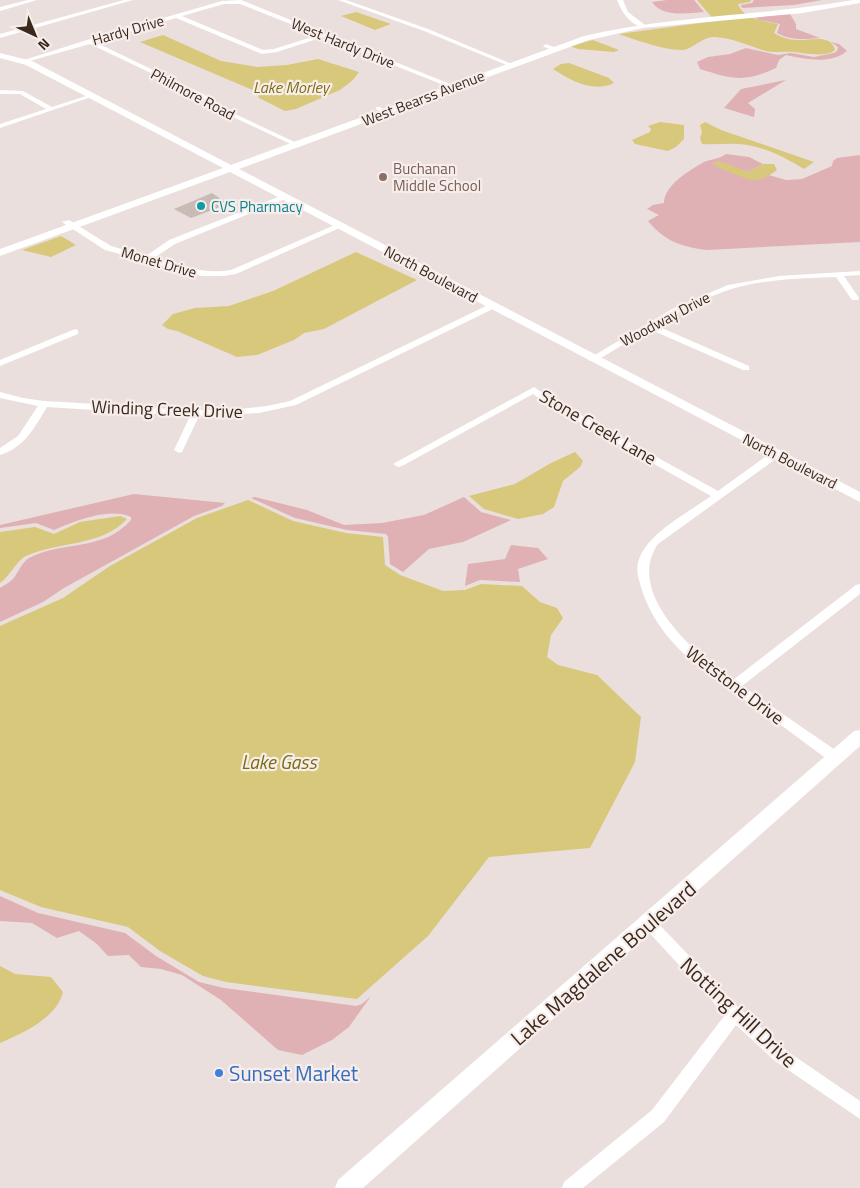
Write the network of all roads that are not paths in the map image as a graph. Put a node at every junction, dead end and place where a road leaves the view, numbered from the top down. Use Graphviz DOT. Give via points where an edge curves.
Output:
graph roads {
  1 [pos="34,0"];
  2 [pos="130,0"];
  3 [pos="341,0"];
  4 [pos="620,0"];
  5 [pos="844,0"];
  6 [pos="233,1"];
  7 [pos="860,1"];
  8 [pos="814,7"];
  9 [pos="0,9"];
  10 [pos="177,16"];
  11 [pos="640,24"];
  12 [pos="323,35"];
  13 [pos="0,36"];
  14 [pos="89,41"];
  15 [pos="0,55"];
  16 [pos="24,61"];
  17 [pos="507,64"];
  18 [pos="448,85"];
  19 [pos="0,92"];
  20 [pos="92,96"];
  21 [pos="52,109"];
  22 [pos="0,126"];
  23 [pos="293,143"];
  24 [pos="226,167"];
  25 [pos="286,197"];
  26 [pos="71,224"];
  27 [pos="340,226"];
  28 [pos="0,245"];
  29 [pos="0,253"];
  30 [pos="147,259"];
  31 [pos="860,273"];
  32 [pos="838,274"];
  33 [pos="855,298"];
  34 [pos="492,306"];
  35 [pos="649,326"];
  36 [pos="75,332"];
  37 [pos="592,358"];
  38 [pos="0,363"];
  39 [pos="746,368"];
  40 [pos="0,395"];
  41 [pos="44,404"];
  42 [pos="196,413"];
  43 [pos="179,450"];
  44 [pos="0,452"];
  45 [pos="776,454"];
  46 [pos="398,464"];
  47 [pos="718,495"];
  48 [pos="860,498"];
  49 [pos="860,588"];
  50 [pos="733,686"];
  51 [pos="860,736"];
  52 [pos="836,758"];
  53 [pos="649,923"];
  54 [pos="735,1014"];
  55 [pos="860,1111"];
  56 [pos="346,1188"];
  57 [pos="570,1188"];
  1 -- 9 [label="street"];
  2 -- 13 [label="street"];
  3 -- 17 [label="street" via="426,30"];
  4 -- 11 [label="street" via="625,13"];
  5 -- 8 [label="street, West Bearss Avenue"];
  6 -- 10 [label="street, Hardy Drive"];
  6 -- 12 [label="street, West Hardy Drive"];
  7 -- 8 [label="street, West Bearss Avenue"];
  8 -- 11 [label="street, West Bearss Avenue"];
  10 -- 12 [label="street" via="262,52 275,51"];
  10 -- 14 [label="street, Hardy Drive"];
  11 -- 17 [label="street, West Bearss Avenue" via="551,47"];
  12 -- 18 [label="street, West Hardy Drive"];
  14 -- 16 [label="street, Hardy Drive"];
  14 -- 23 [label="street, Philmore Road"];
  15 -- 16 [label="street, North Boulevard"];
  16 -- 20 [label="street, North Boulevard"];
  17 -- 18 [label="street, West Bearss Avenue"];
  18 -- 23 [label="street, West Bearss Avenue"];
  19 -- 21 [label="street" via="21,92"];
  20 -- 21 [label="street"];
  20 -- 24 [label="street, North Boulevard"];
  21 -- 22 [label="street"];
  23 -- 24 [label="street, West Bearss Avenue"];
  24 -- 25 [label="street, North Boulevard"];
  24 -- 26 [label="street, West Bearss Avenue"];
  25 -- 27 [label="street, North Boulevard"];
  25 -- 30 [label="street" via="172,242"];
  26 -- 28 [label="street, West Bearss Avenue"];
  26 -- 29 [label="street, West Bearss Avenue"];
  26 -- 30 [label="street, Monet Drive" via="108,248"];
  27 -- 30 [label="street, Monet Drive" via="223,274 202,274"];
  27 -- 34 [label="street, North Boulevard"];
  31 -- 32 [label="street, Woodway Drive"];
  32 -- 33 [label="street"];
  32 -- 35 [label="street, Woodway Drive" via="778,278 732,287 694,301"];
  34 -- 37 [label="street, North Boulevard"];
  34 -- 42 [label="street, Winding Creek Drive" via="293,403 249,413"];
  35 -- 37 [label="street, Woodway Drive"];
  35 -- 39 [label="street"];
  36 -- 38 [label="street"];
  37 -- 45 [label="street, North Boulevard"];
  40 -- 41 [label="street, Winding Creek Drive"];
  41 -- 42 [label="street, Winding Creek Drive"];
  41 -- 44 [label="street" via="24,438"];
  42 -- 43 [label="street"];
  45 -- 47 [label="street, Wetstone Drive"];
  45 -- 48 [label="street, North Boulevard"];
  46 -- 47 [label="street, Stone Creek Lane" via="534,390 546,400"];
  47 -- 50 [label="street, Wetstone Drive" via="654,542 644,555 641,570 653,606 667,631 691,656"];
  49 -- 50 [label="street"];
  50 -- 52 [label="street, Wetstone Drive"];
  51 -- 52 [label="street, Lake Magdalene Boulevard"];
  52 -- 53 [label="street, Lake Magdalene Boulevard"];
  53 -- 54 [label="street, Notting Hill Drive"];
  53 -- 56 [label="street, Lake Magdalene Boulevard"];
  54 -- 55 [label="street, Notting Hill Drive" via="781,1056"];
  54 -- 57 [label="street" via="658,1116"];
}
